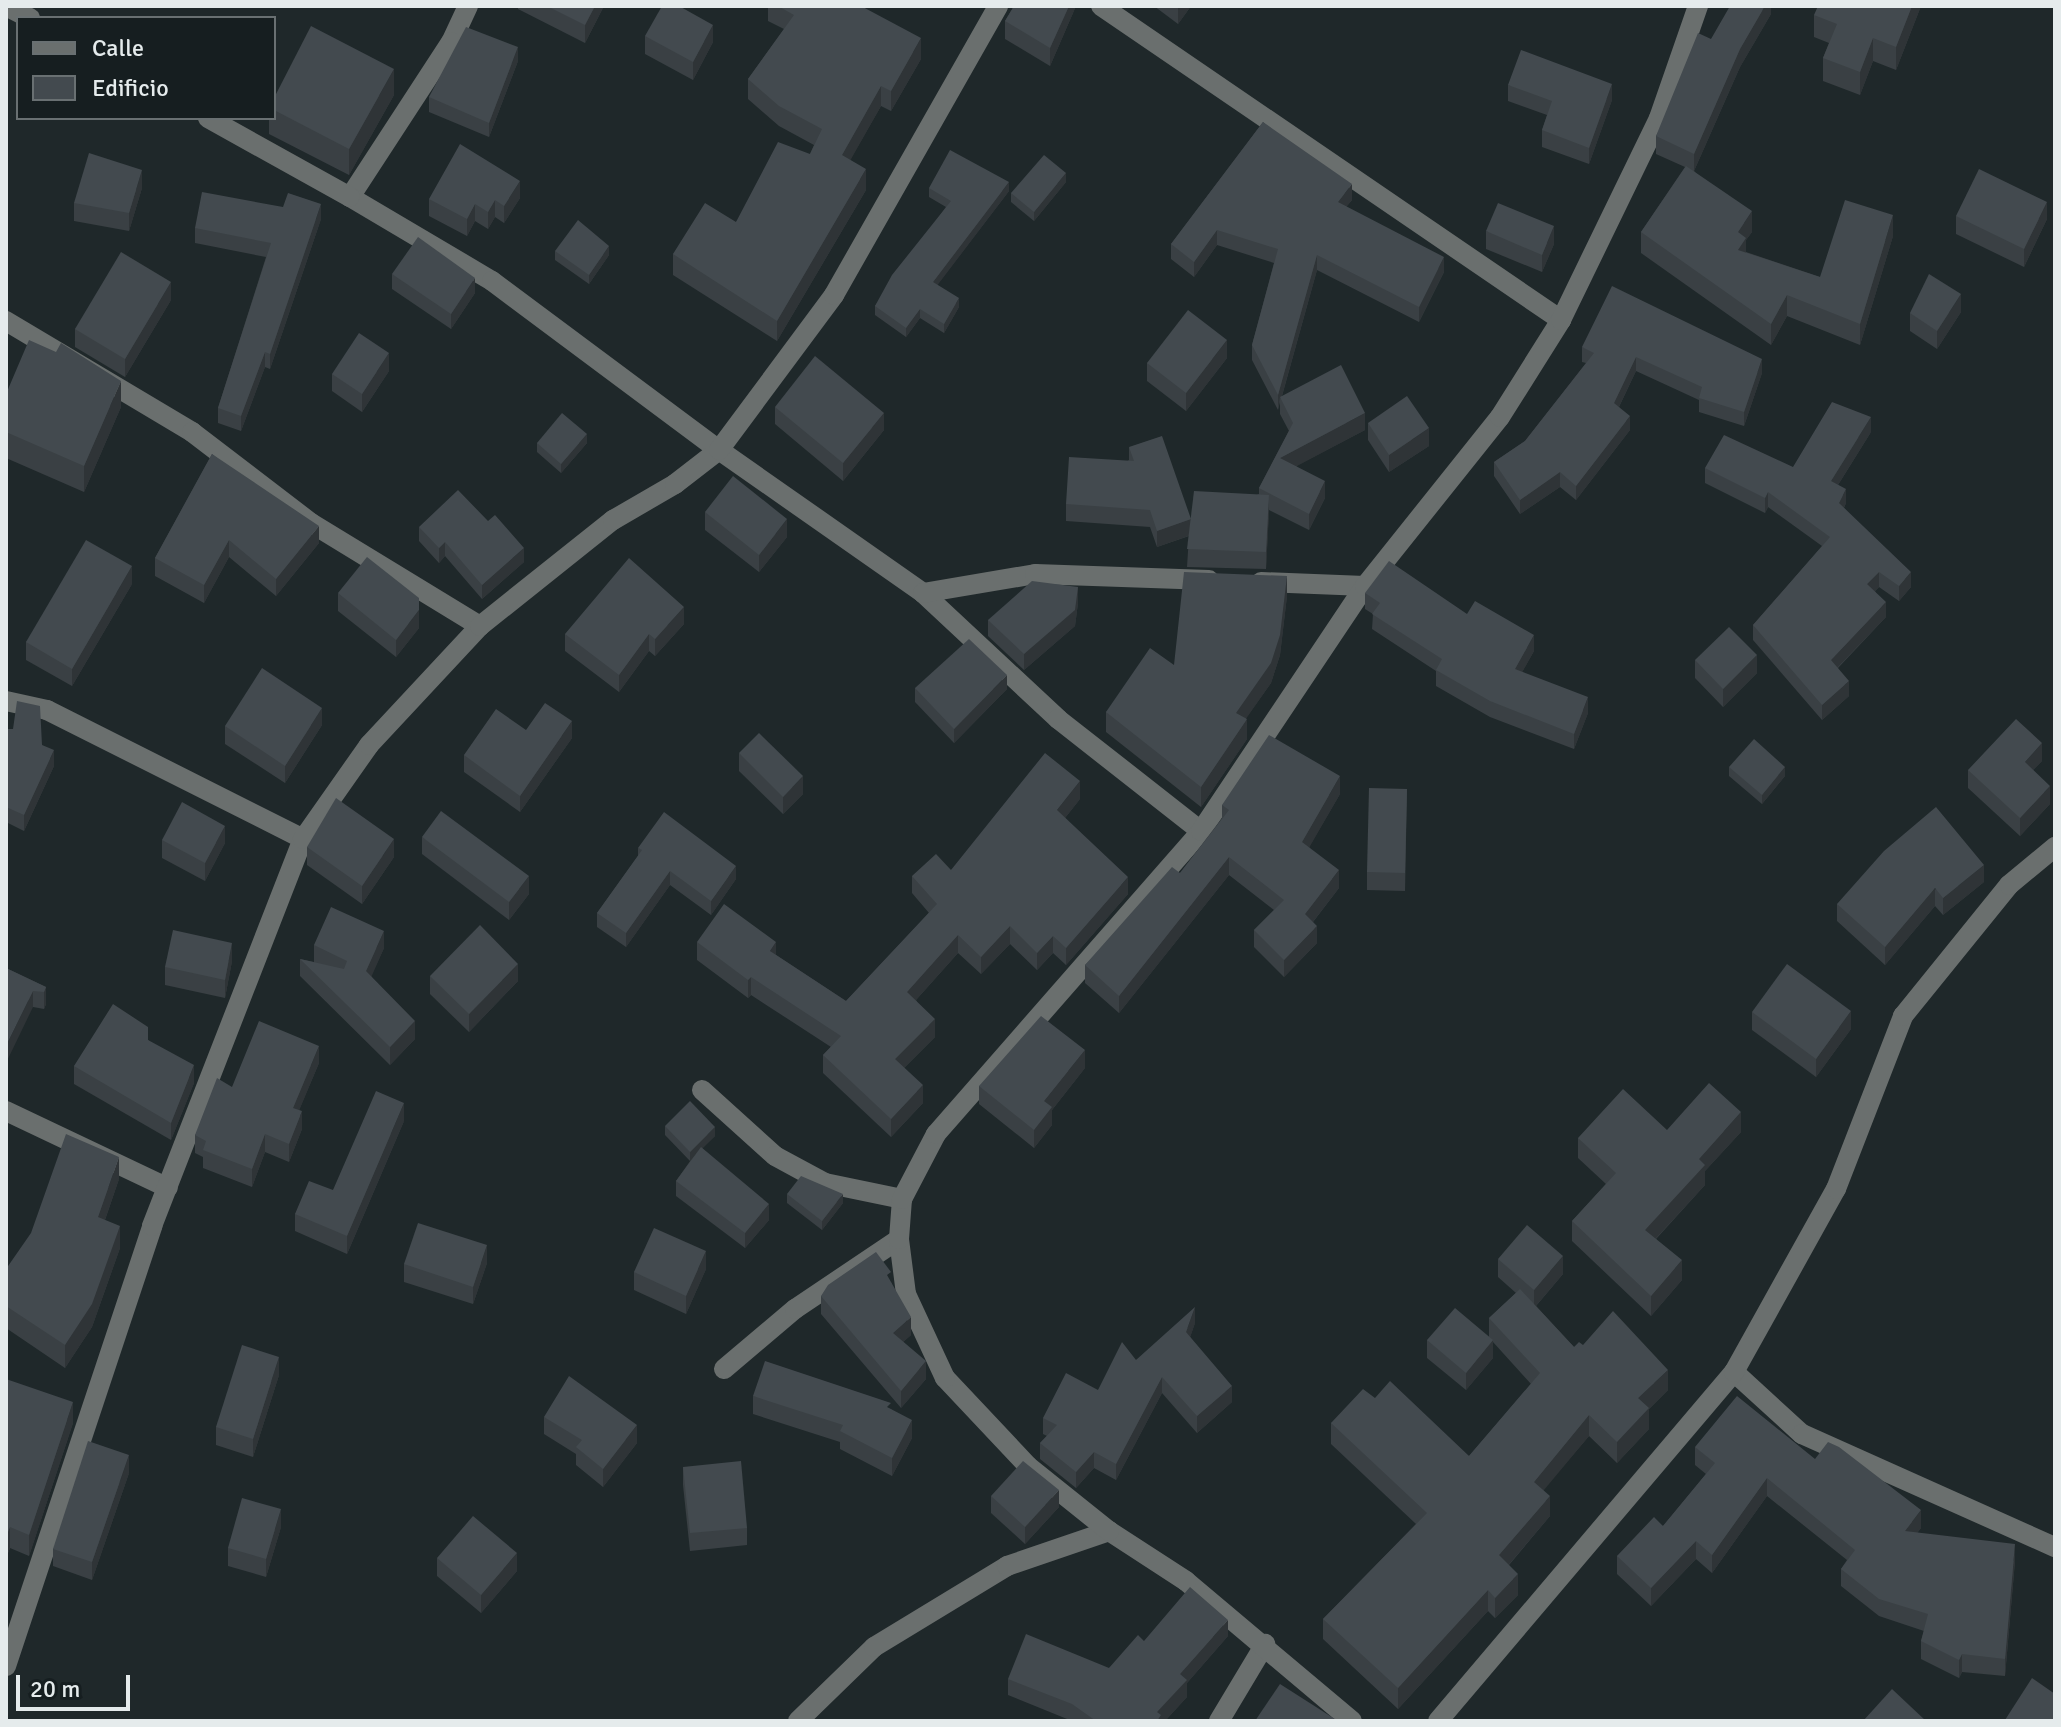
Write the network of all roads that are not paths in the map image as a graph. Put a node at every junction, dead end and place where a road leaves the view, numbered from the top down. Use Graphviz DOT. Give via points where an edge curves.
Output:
graph roads {
  1 [pos="6,6"];
  2 [pos="468,6"];
  3 [pos="998,6"];
  4 [pos="1101,6"];
  5 [pos="1698,6"];
  6 [pos="26,16"];
  7 [pos="212,120"];
  8 [pos="350,197"];
  9 [pos="1561,320"];
  10 [pos="6,321"];
  11 [pos="719,450"];
  12 [pos="1365,586"];
  13 [pos="923,593"];
  14 [pos="480,626"];
  15 [pos="6,701"];
  16 [pos="1201,831"];
  17 [pos="303,839"];
  18 [pos="2055,847"];
  19 [pos="702,1090"];
  20 [pos="6,1111"];
  21 [pos="168,1188"];
  22 [pos="902,1199"];
  23 [pos="899,1239"];
  24 [pos="724,1369"];
  25 [pos="1734,1372"];
  26 [pos="1109,1531"];
  27 [pos="2055,1547"];
  28 [pos="1265,1644"];
  29 [pos="6,1666"];
  30 [pos="798,1721"];
  31 [pos="1219,1721"];
  32 [pos="1352,1721"];
  33 [pos="1438,1721"];
  1 -- 6 [label="street"];
  2 -- 8 [label="street" via="451,42"];
  3 -- 11 [label="street" via="834,295"];
  4 -- 9 [label="street"];
  5 -- 9 [label="street" via="1659,118"];
  7 -- 8 [label="street"];
  8 -- 11 [label="street" via="492,281"];
  9 -- 12 [label="street" via="1500,417"];
  10 -- 14 [label="street" via="192,432 311,523"];
  11 -- 13 [label="street"];
  11 -- 14 [label="street" via="675,484 613,520"];
  12 -- 13 [label="street" via="1035,574"];
  12 -- 16 [label="street"];
  13 -- 16 [label="street" via="1058,719"];
  14 -- 17 [label="street" via="369,745"];
  15 -- 17 [label="street" via="47,710"];
  16 -- 22 [label="street" via="954,1112"];
  17 -- 21 [label="street"];
  18 -- 25 [label="street" via="2009,885 1903,1016 1836,1189"];
  19 -- 22 [label="street" via="775,1156 825,1183"];
  20 -- 21 [label="street"];
  21 -- 29 [label="street"];
  22 -- 23 [label="street"];
  23 -- 24 [label="street" via="795,1309"];
  23 -- 26 [label="street" via="906,1294 945,1378 1028,1466"];
  25 -- 27 [label="street" via="1802,1434"];
  25 -- 33 [label="street"];
  26 -- 28 [label="street" via="1186,1581"];
  26 -- 30 [label="street" via="1007,1566 980,1582 874,1647"];
  28 -- 31 [label="street"];
  28 -- 32 [label="street"];
}
